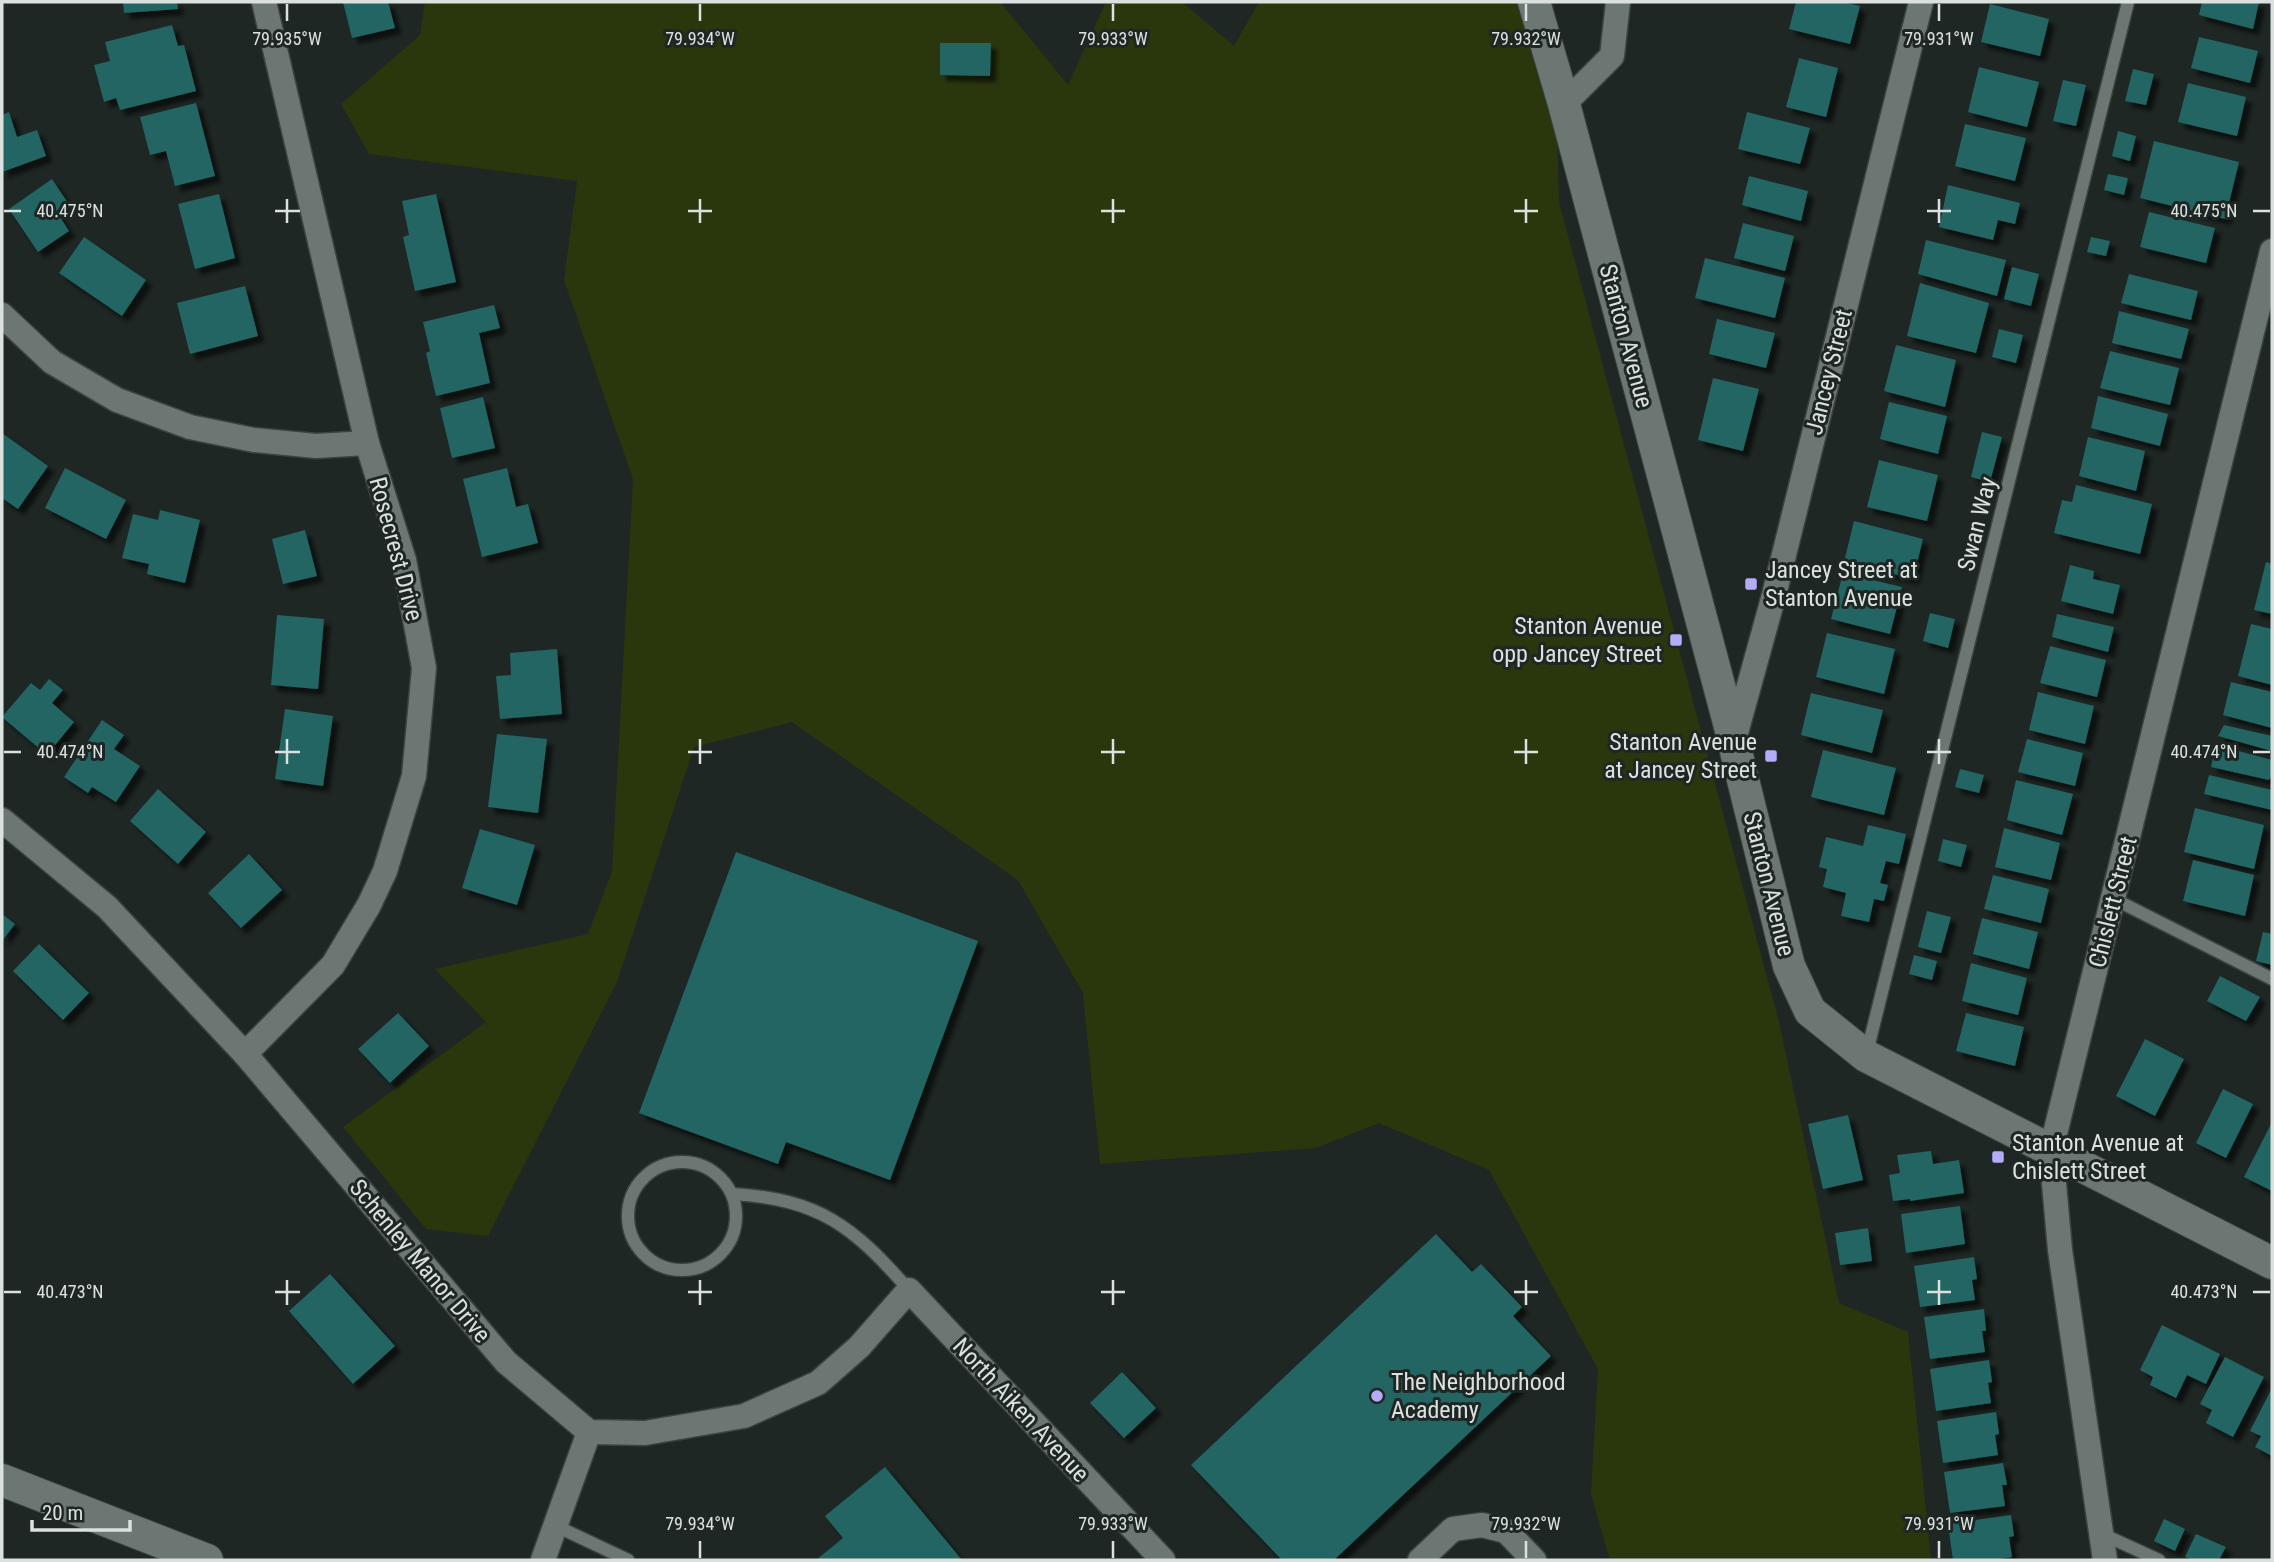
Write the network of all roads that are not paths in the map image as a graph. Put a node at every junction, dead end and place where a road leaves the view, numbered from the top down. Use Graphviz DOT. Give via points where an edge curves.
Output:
graph roads {
  1 [pos="264,2"];
  2 [pos="1534,2"];
  3 [pos="1618,2"];
  4 [pos="1921,2"];
  5 [pos="2128,2"];
  6 [pos="1564,104"];
  7 [pos="2272,251"];
  8 [pos="2,315"];
  9 [pos="367,443"];
  10 [pos="1733,741"];
  11 [pos="2,820"];
  12 [pos="2114,899"];
  13 [pos="2272,979"];
  14 [pos="245,1054"];
  15 [pos="1866,1056"];
  16 [pos="2051,1150"];
  17 [pos="732,1194"];
  18 [pos="2272,1263"];
  19 [pos="909,1290"];
  20 [pos="589,1432"];
  21 [pos="2,1480"];
  22 [pos="556,1526"];
  23 [pos="2102,1534"];
  24 [pos="207,1560"];
  25 [pos="543,1560"];
  26 [pos="628,1560"];
  27 [pos="1163,1560"];
  28 [pos="1420,1560"];
  29 [pos="1534,1560"];
  30 [pos="2105,1560"];
  31 [pos="2159,1560"];
  1 -- 9 [label="street, Rosecrest Drive"];
  2 -- 6 [label="street, Stanton Avenue"];
  3 -- 6 [label="street" via="1612,56"];
  4 -- 10 [label="street, Jancey Street" via="1774,595"];
  5 -- 15 [label="lane, Swan Way"];
  6 -- 10 [label="street, Stanton Avenue"];
  7 -- 12 [label="street, Chislett Street"];
  8 -- 9 [label="street" via="52,362 117,400 190,427 316,446"];
  9 -- 14 [label="street, Rosecrest Drive" via="404,560 424,668 414,776 385,871 333,965"];
  10 -- 15 [label="street, Stanton Avenue" via="1790,966 1810,1011"];
  11 -- 14 [label="street, Schenley Manor Drive" via="107,907"];
  12 -- 13 [label="lane"];
  12 -- 16 [label="street, Chislett Street"];
  14 -- 20 [label="street, Schenley Manor Drive" via="506,1362"];
  15 -- 16 [label="street, Stanton Avenue"];
  16 -- 18 [label="street, Stanton Avenue"];
  16 -- 23 [label="street, Chislett Street" via="2060,1250"];
  17 -- 17 [label="lane" via="722,1178 707,1167 680,1162 653,1169 639,1181 630,1198 630,1234 638,1250 667,1269 702,1267 729,1245 737,1211"];
  17 -- 19 [label="lane" via="769,1196 816,1210 878,1254"];
  19 -- 20 [label="street" via="859,1348 818,1382 744,1416 645,1433"];
  19 -- 27 [label="street, North Aiken Avenue"];
  20 -- 22 [label="street"];
  21 -- 24 [label="street"];
  22 -- 25 [label="street"];
  22 -- 26 [label="lane"];
  23 -- 30 [label="street, Chislett Street"];
  23 -- 31 [label="lane"];
  28 -- 29 [label="street" via="1453,1529 1482,1525 1506,1531"];
}
